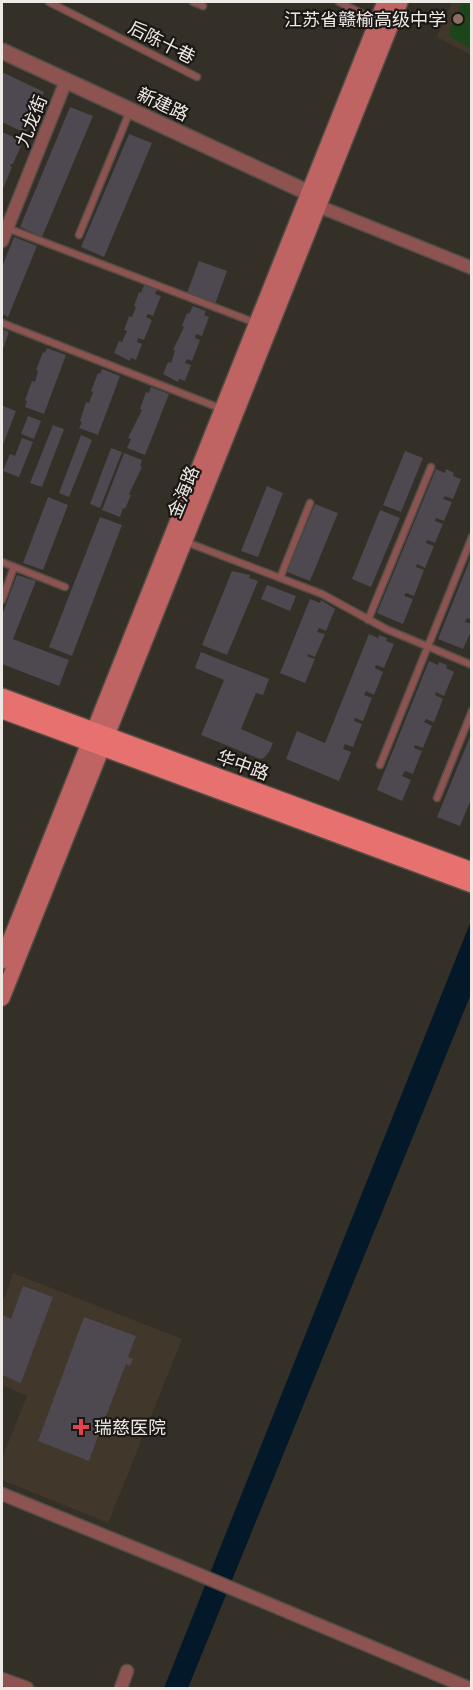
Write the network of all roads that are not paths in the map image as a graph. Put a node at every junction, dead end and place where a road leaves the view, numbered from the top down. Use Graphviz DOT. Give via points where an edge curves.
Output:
graph roads {
  1 [pos="49,2"];
  2 [pos="193,2"];
  3 [pos="339,2"];
  4 [pos="385,2"];
  5 [pos="400,2"];
  6 [pos="202,6"];
  7 [pos="378,21"];
  8 [pos="2,51"];
  9 [pos="197,77"];
  10 [pos="66,81"];
  11 [pos="130,110"];
  12 [pos="309,193"];
  13 [pos="318,206"];
  14 [pos="7,228"];
  15 [pos="79,235"];
  16 [pos="2,241"];
  17 [pos="471,268"];
  18 [pos="2,323"];
  19 [pos="257,323"];
  20 [pos="222,409"];
  21 [pos="431,467"];
  22 [pos="310,503"];
  23 [pos="471,537"];
  24 [pos="184,541"];
  25 [pos="2,562"];
  26 [pos="14,567"];
  27 [pos="280,578"];
  28 [pos="64,587"];
  29 [pos="2,600"];
  30 [pos="368,620"];
  31 [pos="427,646"];
  32 [pos="471,665"];
  33 [pos="2,696"];
  34 [pos="2,711"];
  35 [pos="471,711"];
  36 [pos="98,739"];
  37 [pos="380,765"];
  38 [pos="437,798"];
  39 [pos="471,870"];
  40 [pos="471,885"];
  41 [pos="2,960"];
  42 [pos="2,998"];
  43 [pos="2,1494"];
  44 [pos="127,1671"];
  45 [pos="2,1679"];
  46 [pos="468,1688"];
  47 [pos="27,1689"];
  48 [pos="121,1689"];
  1 -- 9 [label="lane, 后陈十巷"];
  2 -- 6 [label="lane"];
  3 -- 7 [label="lane"];
  4 -- 7 [label="main road, 金海路"];
  5 -- 13 [label="main road, 金海路"];
  7 -- 12 [label="main road, 金海路"];
  8 -- 10 [label="street, 新建路"];
  10 -- 11 [label="street, 新建路"];
  10 -- 14 [label="street, 九龙街"];
  11 -- 12 [label="street, 新建路"];
  11 -- 15 [label="lane"];
  12 -- 19 [label="main road, 金海路"];
  13 -- 17 [label="street"];
  13 -- 24 [label="main road, 金海路"];
  14 -- 16 [label="street, 九龙街"];
  14 -- 19 [label="lane"];
  18 -- 20 [label="lane"];
  19 -- 20 [label="main road, 金海路"];
  20 -- 36 [label="main road, 金海路"];
  21 -- 30 [label="lane"];
  22 -- 27 [label="lane"];
  23 -- 31 [label="lane"];
  24 -- 27 [label="lane"];
  24 -- 36 [label="main road, 金海路"];
  25 -- 26 [label="lane"];
  26 -- 28 [label="lane"];
  26 -- 29 [label="lane"];
  27 -- 30 [label="lane" via="337,601"];
  30 -- 31 [label="lane"];
  31 -- 32 [label="lane"];
  31 -- 37 [label="lane"];
  33 -- 36 [label="main road, 华中路"];
  34 -- 36 [label="main road, 华中路"];
  35 -- 38 [label="lane"];
  36 -- 39 [label="main road, 华中路"];
  36 -- 40 [label="main road, 华中路"];
  36 -- 41 [label="main road, 金海路"];
  36 -- 42 [label="main road, 金海路"];
  43 -- 46 [label="street"];
  44 -- 48 [label="street"];
  45 -- 47 [label="street"];
}
